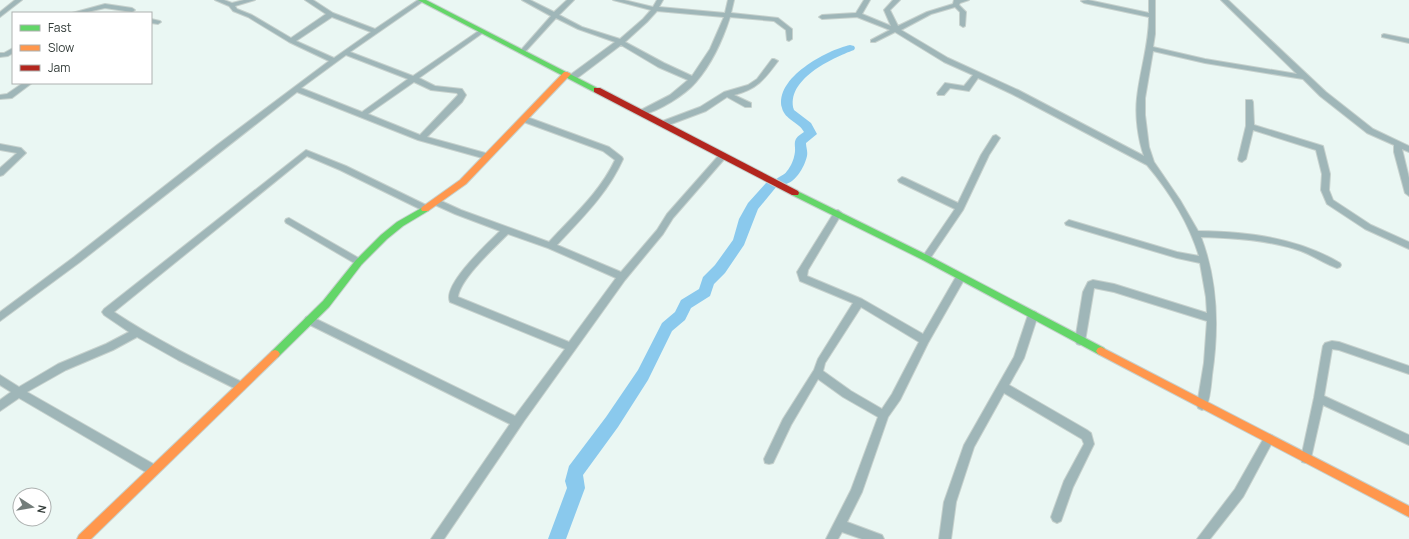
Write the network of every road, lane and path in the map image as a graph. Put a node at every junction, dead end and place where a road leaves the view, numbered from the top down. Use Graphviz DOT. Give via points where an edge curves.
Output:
graph roads {
  1 [pos="19,0"];
  2 [pos="218,0"];
  3 [pos="252,0"];
  4 [pos="321,0"];
  5 [pos="421,0"];
  6 [pos="525,0"];
  7 [pos="571,0"];
  8 [pos="616,0"];
  9 [pos="660,0"];
  10 [pos="731,0"];
  11 [pos="867,0"];
  12 [pos="897,0"];
  13 [pos="966,0"];
  14 [pos="1152,0"];
  15 [pos="1224,0"];
  16 [pos="1084,1"];
  17 [pos="311,2"];
  18 [pos="231,5"];
  19 [pos="956,5"];
  20 [pos="655,9"];
  21 [pos="132,10"];
  22 [pos="79,12"];
  23 [pos="0,14"];
  24 [pos="331,14"];
  25 [pos="556,14"];
  26 [pos="728,15"];
  27 [pos="858,15"];
  28 [pos="1152,16"];
  29 [pos="822,17"];
  30 [pos="256,20"];
  31 [pos="962,25"];
  32 [pos="896,30"];
  33 [pos="375,31"];
  34 [pos="482,31"];
  35 [pos="1384,36"];
  36 [pos="789,39"];
  37 [pos="291,41"];
  38 [pos="873,41"];
  39 [pos="1409,41"];
  40 [pos="621,42"];
  41 [pos="1150,48"];
  42 [pos="12,51"];
  43 [pos="523,51"];
  44 [pos="346,53"];
  45 [pos="2,57"];
  46 [pos="335,61"];
  47 [pos="774,61"];
  48 [pos="977,74"];
  49 [pos="570,75"];
  50 [pos="1304,77"];
  51 [pos="414,79"];
  52 [pos="694,80"];
  53 [pos="27,84"];
  54 [pos="297,89"];
  55 [pos="941,93"];
  56 [pos="728,94"];
  57 [pos="0,97"];
  58 [pos="1249,102"];
  59 [pos="748,105"];
  60 [pos="642,113"];
  61 [pos="362,115"];
  62 [pos="524,119"];
  63 [pos="663,124"];
  64 [pos="1250,126"];
  65 [pos="421,138"];
  66 [pos="996,138"];
  67 [pos="1398,144"];
  68 [pos="0,147"];
  69 [pos="1409,149"];
  70 [pos="486,156"];
  71 [pos="723,156"];
  72 [pos="1242,159"];
  73 [pos="1150,163"];
  74 [pos="0,173"];
  75 [pos="902,180"];
  76 [pos="1409,193"];
  77 [pos="436,202"];
  78 [pos="425,208"];
  79 [pos="960,208"];
  80 [pos="838,213"];
  81 [pos="289,221"];
  82 [pos="1069,223"];
  83 [pos="506,230"];
  84 [pos="1195,234"];
  85 [pos="551,246"];
  86 [pos="1409,246"];
  87 [pos="926,258"];
  88 [pos="1203,260"];
  89 [pos="360,262"];
  90 [pos="1337,265"];
  91 [pos="622,276"];
  92 [pos="960,278"];
  93 [pos="859,302"];
  94 [pos="1033,315"];
  95 [pos="0,317"];
  96 [pos="1212,319"];
  97 [pos="309,320"];
  98 [pos="137,332"];
  99 [pos="925,340"];
  100 [pos="1080,341"];
  101 [pos="571,347"];
  102 [pos="1409,370"];
  103 [pos="818,371"];
  104 [pos="0,379"];
  105 [pos="240,386"];
  106 [pos="1003,387"];
  107 [pos="18,392"];
  108 [pos="1320,398"];
  109 [pos="1202,405"];
  110 [pos="0,406"];
  111 [pos="884,415"];
  112 [pos="517,422"];
  113 [pos="1269,439"];
  114 [pos="1409,440"];
  115 [pos="1306,458"];
  116 [pos="769,459"];
  117 [pos="153,470"];
  118 [pos="1409,512"];
  119 [pos="1057,517"];
  120 [pos="838,526"];
  121 [pos="83,539"];
  122 [pos="437,539"];
  123 [pos="832,539"];
  124 [pos="878,539"];
  125 [pos="945,539"];
  126 [pos="1203,539"];
  1 -- 23 [label="street"];
  2 -- 18 [label="street"];
  3 -- 18 [label="street"];
  3 -- 30 [label="street" via="254,4 248,12 257,16"];
  4 -- 17 [label="street"];
  5 -- 33 [label="street"];
  5 -- 34 [label="street"];
  6 -- 25 [label="street"];
  7 -- 25 [label="street"];
  8 -- 20 [label="street"];
  9 -- 20 [label="street"];
  10 -- 26 [label="street"];
  11 -- 27 [label="street"];
  12 -- 32 [label="street" via="887,10"];
  13 -- 19 [label="street" via="957,1"];
  14 -- 28 [label="street"];
  15 -- 50 [label="street"];
  16 -- 28 [label="street"];
  17 -- 24 [label="street"];
  18 -- 30 [label="street" via="235,10"];
  19 -- 31 [label="street" via="963,12"];
  19 -- 32 [label="street" via="929,13"];
  20 -- 26 [label="street"];
  20 -- 40 [label="street"];
  21 -- 22 [label="street" via="105,6"];
  24 -- 33 [label="street"];
  24 -- 37 [label="street"];
  25 -- 40 [label="street" via="580,28"];
  25 -- 43 [label="street"];
  26 -- 36 [label="street" via="776,19 789,29"];
  26 -- 52 [label="street"];
  27 -- 29 [label="street"];
  27 -- 32 [label="street"];
  28 -- 41 [label="street"];
  30 -- 37 [label="street"];
  32 -- 38 [label="street"];
  32 -- 48 [label="street" via="946,60"];
  33 -- 44 [label="street"];
  34 -- 43 [label="street"];
  34 -- 51 [label="street"];
  35 -- 39 [label="street"];
  37 -- 46 [label="street"];
  40 -- 49 [label="street"];
  40 -- 52 [label="street"];
  41 -- 50 [label="street" via="1205,61"];
  41 -- 73 [label="street" via="1141,115"];
  42 -- 45 [label="street"];
  43 -- 49 [label="street"];
  44 -- 46 [label="street"];
  44 -- 51 [label="street"];
  46 -- 54 [label="street"];
  47 -- 56 [label="street" via="757,84 749,89"];
  48 -- 55 [label="street" via="966,89 948,85"];
  48 -- 73 [label="street"];
  49 -- 60 [label="street"];
  49 -- 62 [label="street"];
  50 -- 67 [label="street" via="1370,131"];
  51 -- 61 [label="street"];
  51 -- 65 [label="street" via="434,88 459,91 462,95"];
  52 -- 60 [label="street" via="672,98"];
  53 -- 57 [label="street" via="9,96"];
  54 -- 61 [label="street"];
  54 -- 95 [label="street"];
  56 -- 59 [label="street"];
  56 -- 63 [label="street" via="703,109"];
  58 -- 64 [label="street"];
  60 -- 63 [label="street"];
  61 -- 65 [label="street"];
  62 -- 70 [label="street"];
  62 -- 85 [label="street" via="606,149 619,159 614,172 601,190"];
  63 -- 71 [label="street"];
  64 -- 72 [label="street"];
  64 -- 86 [label="street" via="1320,148 1326,174 1325,190 1330,202 1368,227"];
  65 -- 70 [label="street"];
  66 -- 79 [label="street" via="985,155"];
  67 -- 69 [label="street"];
  67 -- 76 [label="street"];
  68 -- 74 [label="street" via="22,153"];
  70 -- 77 [label="street" via="463,182"];
  71 -- 80 [label="street"];
  71 -- 91 [label="street"];
  73 -- 84 [label="street"];
  75 -- 79 [label="street"];
  77 -- 78 [label="street"];
  77 -- 83 [label="street"];
  78 -- 89 [label="street" via="389,233"];
  78 -- 98 [label="street" via="306,153 106,312"];
  79 -- 87 [label="street"];
  80 -- 87 [label="street"];
  80 -- 93 [label="street" via="804,268 803,278"];
  81 -- 89 [label="street"];
  82 -- 88 [label="street" via="1177,255"];
  83 -- 85 [label="street"];
  83 -- 101 [label="street" via="459,283 452,293 453,299"];
  84 -- 88 [label="street"];
  84 -- 90 [label="street" via="1256,237 1310,250"];
  85 -- 91 [label="street"];
  87 -- 92 [label="street"];
  88 -- 96 [label="street"];
  89 -- 97 [label="street" via="326,304"];
  91 -- 101 [label="street"];
  92 -- 94 [label="street"];
  92 -- 99 [label="street"];
  93 -- 99 [label="street"];
  93 -- 103 [label="street" via="821,362"];
  94 -- 100 [label="street"];
  94 -- 106 [label="street" via="1019,358"];
  96 -- 100 [label="street" via="1114,288 1093,284 1088,292"];
  96 -- 109 [label="street" via="1212,342"];
  97 -- 105 [label="street"];
  97 -- 112 [label="street"];
  98 -- 105 [label="street"];
  98 -- 107 [label="street" via="60,368"];
  99 -- 111 [label="street"];
  100 -- 109 [label="street"];
  101 -- 112 [label="street"];
  102 -- 108 [label="street" via="1332,345 1328,346"];
  103 -- 111 [label="street" via="846,393"];
  103 -- 116 [label="street" via="787,422"];
  104 -- 107 [label="street"];
  105 -- 117 [label="street"];
  106 -- 119 [label="street" via="1087,436 1089,444 1068,484"];
  106 -- 125 [label="street" via="969,445 962,462 950,502"];
  107 -- 110 [label="street"];
  107 -- 117 [label="street"];
  108 -- 114 [label="street"];
  108 -- 115 [label="street"];
  109 -- 113 [label="street"];
  111 -- 120 [label="street" via="856,492"];
  112 -- 122 [label="street"];
  113 -- 115 [label="street"];
  113 -- 126 [label="street" via="1239,493"];
  115 -- 118 [label="street"];
  117 -- 121 [label="street"];
  120 -- 123 [label="street"];
  120 -- 124 [label="street"];
}
